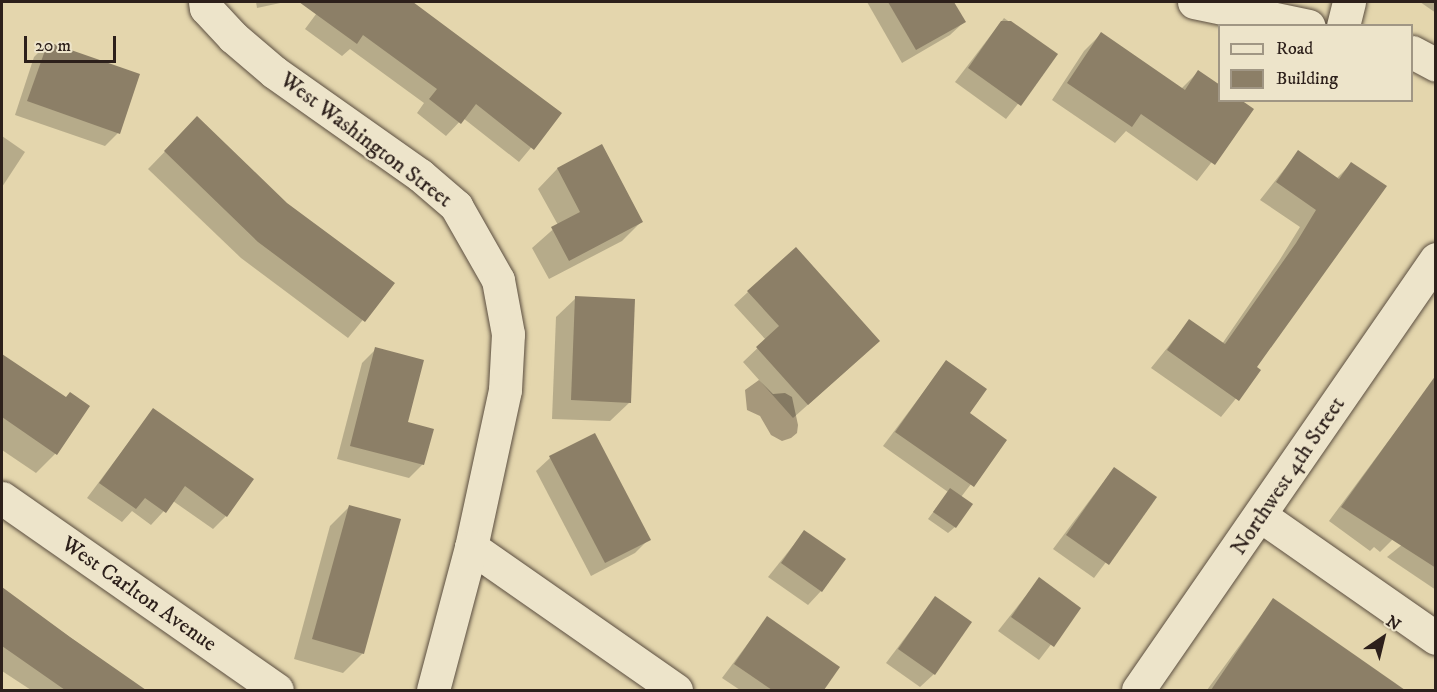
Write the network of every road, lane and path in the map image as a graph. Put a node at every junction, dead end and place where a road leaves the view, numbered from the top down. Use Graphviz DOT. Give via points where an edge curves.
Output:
graph roads {
  1 [pos="205,2"];
  2 [pos="1194,2"];
  3 [pos="1349,2"];
  4 [pos="1295,24"];
  5 [pos="1344,24"];
  6 [pos="1413,53"];
  7 [pos="1436,65"];
  8 [pos="1436,259"];
  9 [pos="2,498"];
  10 [pos="1261,516"];
  11 [pos="471,547"];
  12 [pos="1436,638"];
  13 [pos="277,690"];
  14 [pos="433,690"];
  15 [pos="676,690"];
  16 [pos="1138,690"];
  1 -- 11 [label="street, West Washington Street" via="233,37 274,72 420,175 456,206 498,280 508,334 505,390"];
  2 -- 4 [label="street"];
  3 -- 5 [label="street"];
  6 -- 7 [label="street"];
  8 -- 10 [label="street, Northwest 4th Street"];
  9 -- 13 [label="street, West Carlton Avenue"];
  10 -- 12 [label="street"];
  10 -- 16 [label="street, Northwest 4th Street"];
  11 -- 14 [label="street, West Washington Street"];
  11 -- 15 [label="street"];
}
